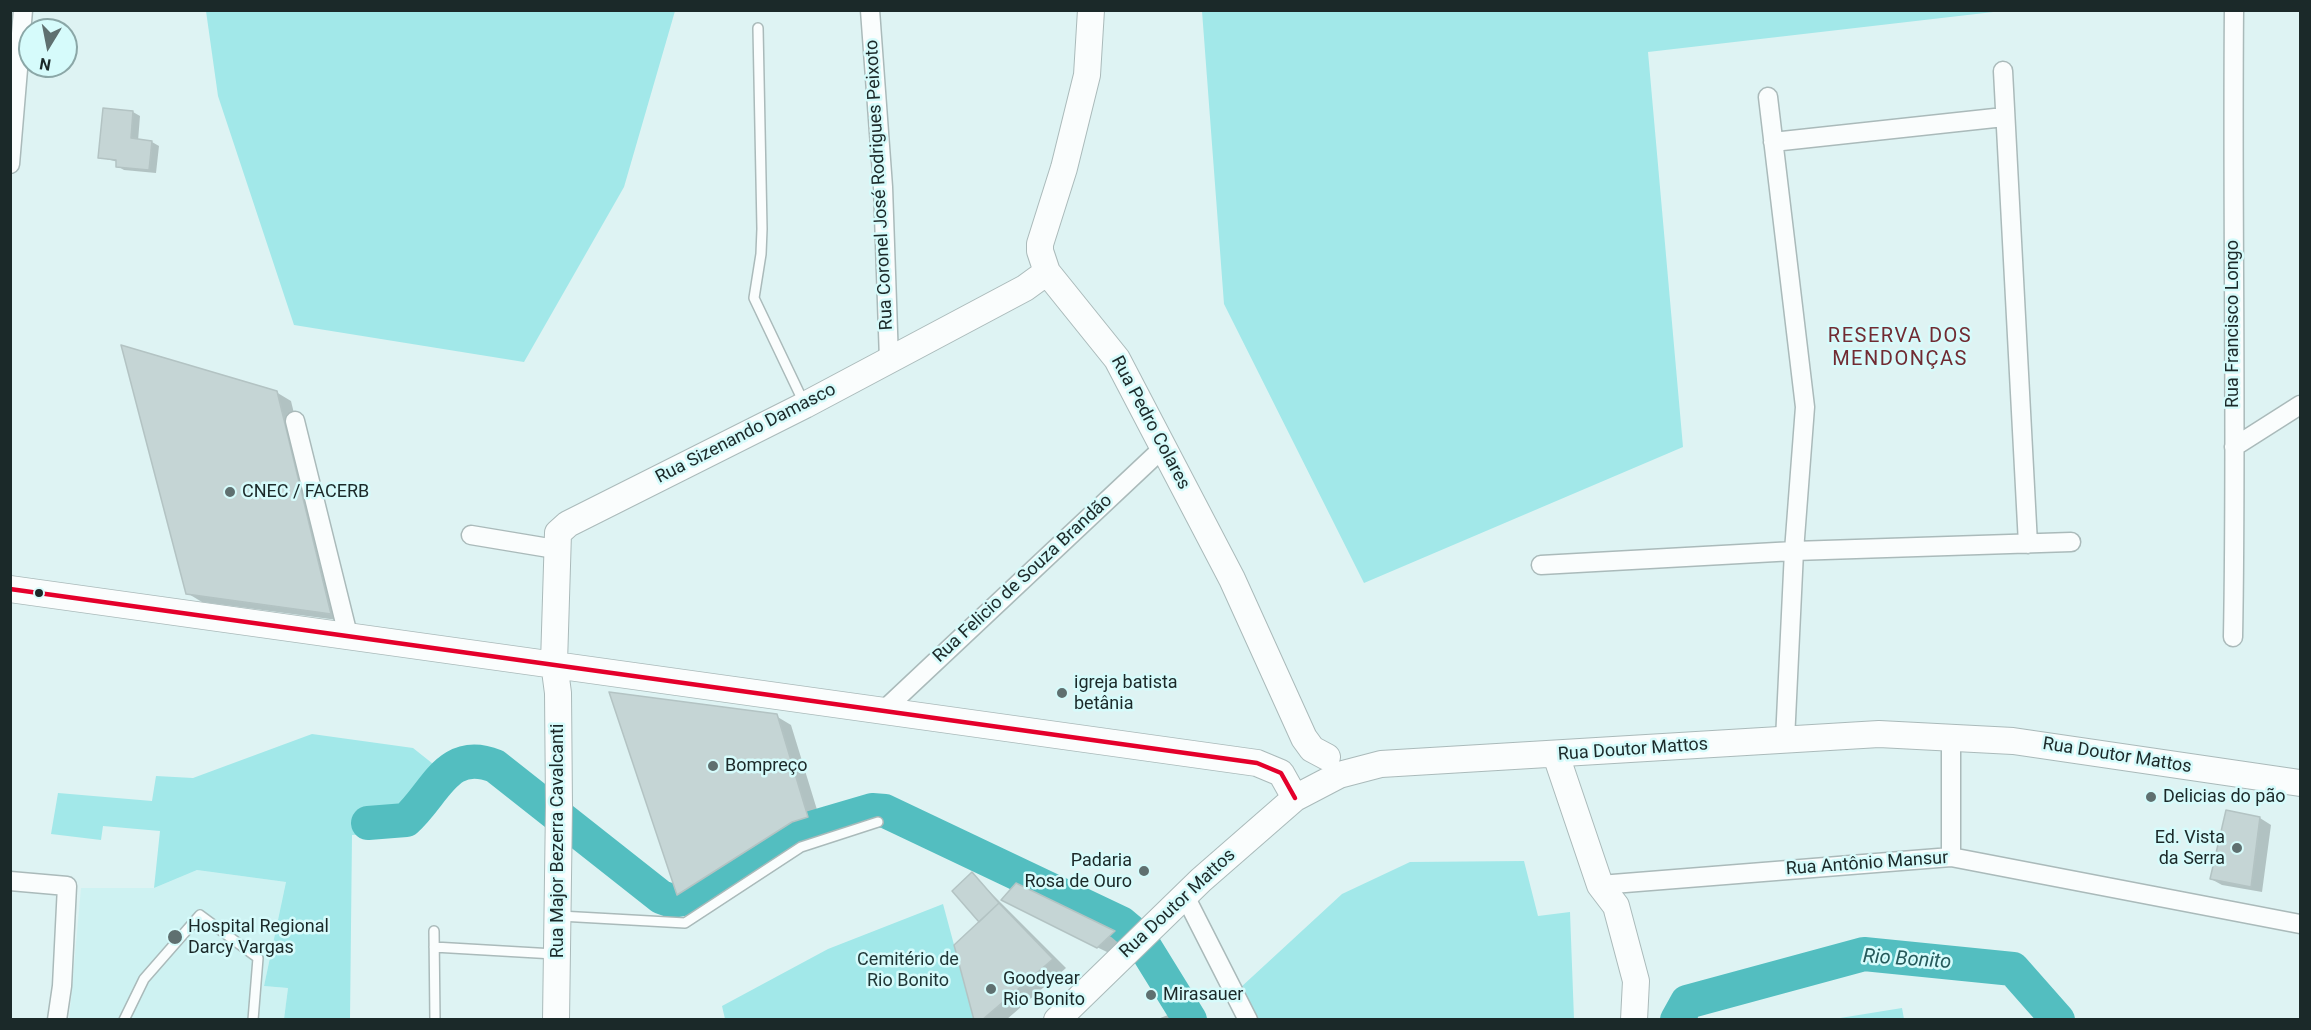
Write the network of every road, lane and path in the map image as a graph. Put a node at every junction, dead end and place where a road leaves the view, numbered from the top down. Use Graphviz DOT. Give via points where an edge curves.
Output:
graph roads {
  1 [pos="23,10"];
  2 [pos="870,10"];
  3 [pos="1091,10"];
  4 [pos="2234,10"];
  5 [pos="758,28"];
  6 [pos="2003,71"];
  7 [pos="1768,97"];
  8 [pos="13,103"];
  9 [pos="2004,117"];
  10 [pos="1773,142"];
  11 [pos="10,165"];
  12 [pos="1047,272"];
  13 [pos="889,360"];
  14 [pos="805,405"];
  15 [pos="2301,405"];
  16 [pos="295,421"];
  17 [pos="1164,447"];
  18 [pos="2234,447"];
  19 [pos="471,535"];
  20 [pos="2071,542"];
  21 [pos="2028,544"];
  22 [pos="555,549"];
  23 [pos="1794,551"];
  24 [pos="1541,566"];
  25 [pos="10,589"];
  26 [pos="348,635"];
  27 [pos="2233,637"];
  28 [pos="554,663"];
  29 [pos="882,712"];
  30 [pos="1951,736"];
  31 [pos="1785,740"];
  32 [pos="1556,755"];
  33 [pos="1327,757"];
  34 [pos="1257,763"];
  35 [pos="1381,764"];
  36 [pos="2301,783"];
  37 [pos="1295,798"];
  38 [pos="878,822"];
  39 [pos="1951,857"];
  40 [pos="10,881"];
  41 [pos="1600,885"];
  42 [pos="1185,896"];
  43 [pos="560,916"];
  44 [pos="2301,924"];
  45 [pos="434,930"];
  46 [pos="434,946"];
  47 [pos="558,954"];
  48 [pos="1064,1017"];
  49 [pos="57,1020"];
  50 [pos="124,1020"];
  51 [pos="253,1020"];
  52 [pos="435,1020"];
  53 [pos="556,1020"];
  54 [pos="1248,1020"];
  55 [pos="1634,1020"];
  1 -- 8 [label="street"];
  2 -- 13 [label="street, Rua Coronel José Rodrigues Peixoto" via="884,187"];
  3 -- 12 [label="main road, Rua Pedro Colares" via="1087,75 1040,244"];
  4 -- 18 [label="street, Rua Francisco Longo"];
  5 -- 14 [label="lane" via="762,229 754,298"];
  6 -- 9 [label="street"];
  7 -- 10 [label="street"];
  8 -- 11 [label="street"];
  9 -- 10 [label="street"];
  9 -- 21 [label="street"];
  10 -- 23 [label="street" via="1805,407"];
  12 -- 13 [label="main road, Rua Sizenando Damasco" via="1025,288"];
  12 -- 17 [label="main road, Rua Pedro Colares" via="1118,359"];
  13 -- 14 [label="main road, Rua Sizenando Damasco"];
  14 -- 22 [label="main road, Rua Sizenando Damasco" via="568,524 558,533"];
  15 -- 18 [label="street"];
  16 -- 26 [label="street"];
  17 -- 29 [label="street, Rua Felicio de Souza Brandão"];
  17 -- 33 [label="main road, Rua Pedro Colares" via="1232,579 1304,738 1312,749"];
  18 -- 27 [label="street, Rua Francisco Longo"];
  19 -- 22 [label="street"];
  20 -- 21 [label="street"];
  21 -- 23 [label="street"];
  22 -- 28 [label="main road, Rua Sizenando Damasco"];
  23 -- 24 [label="street"];
  23 -- 31 [label="street"];
  25 -- 26 [label="main road"];
  26 -- 28 [label="main road"];
  28 -- 29 [label="main road"];
  28 -- 43 [label="main road, Rua Major Bezerra Cavalcanti" via="558,693"];
  29 -- 34 [label="main road"];
  30 -- 31 [label="main road, Rua Doutor Mattos" via="1879,734"];
  30 -- 36 [label="main road, Rua Doutor Mattos" via="2013,741"];
  30 -- 39 [label="street"];
  31 -- 32 [label="main road, Rua Doutor Mattos"];
  32 -- 35 [label="main road, Rua Doutor Mattos"];
  32 -- 41 [label="main road"];
  33 -- 34 [label="main road"];
  33 -- 35 [label="main road"];
  34 -- 37 [label="main road" via="1281,773"];
  35 -- 37 [label="main road, Rua Doutor Mattos" via="1339,775"];
  37 -- 42 [label="main road, Rua Doutor Mattos"];
  38 -- 43 [label="lane" via="801,847 685,923"];
  39 -- 41 [label="street, Rua Antônio Mansur"];
  39 -- 44 [label="street, Rua Antônio Mansur"];
  40 -- 49 [label="street" via="67,886"];
  41 -- 55 [label="main road" via="1616,906 1633,970"];
  42 -- 48 [label="main road, Rua Doutor Mattos"];
  42 -- 54 [label="street"];
  43 -- 47 [label="main road, Rua Major Bezerra Cavalcanti"];
  45 -- 46 [label="lane"];
  46 -- 47 [label="lane"];
  46 -- 52 [label="lane"];
  47 -- 53 [label="main road, Rua Major Bezerra Cavalcanti"];
  50 -- 51 [label="lane" via="144,980 200,915 258,958"];
}
